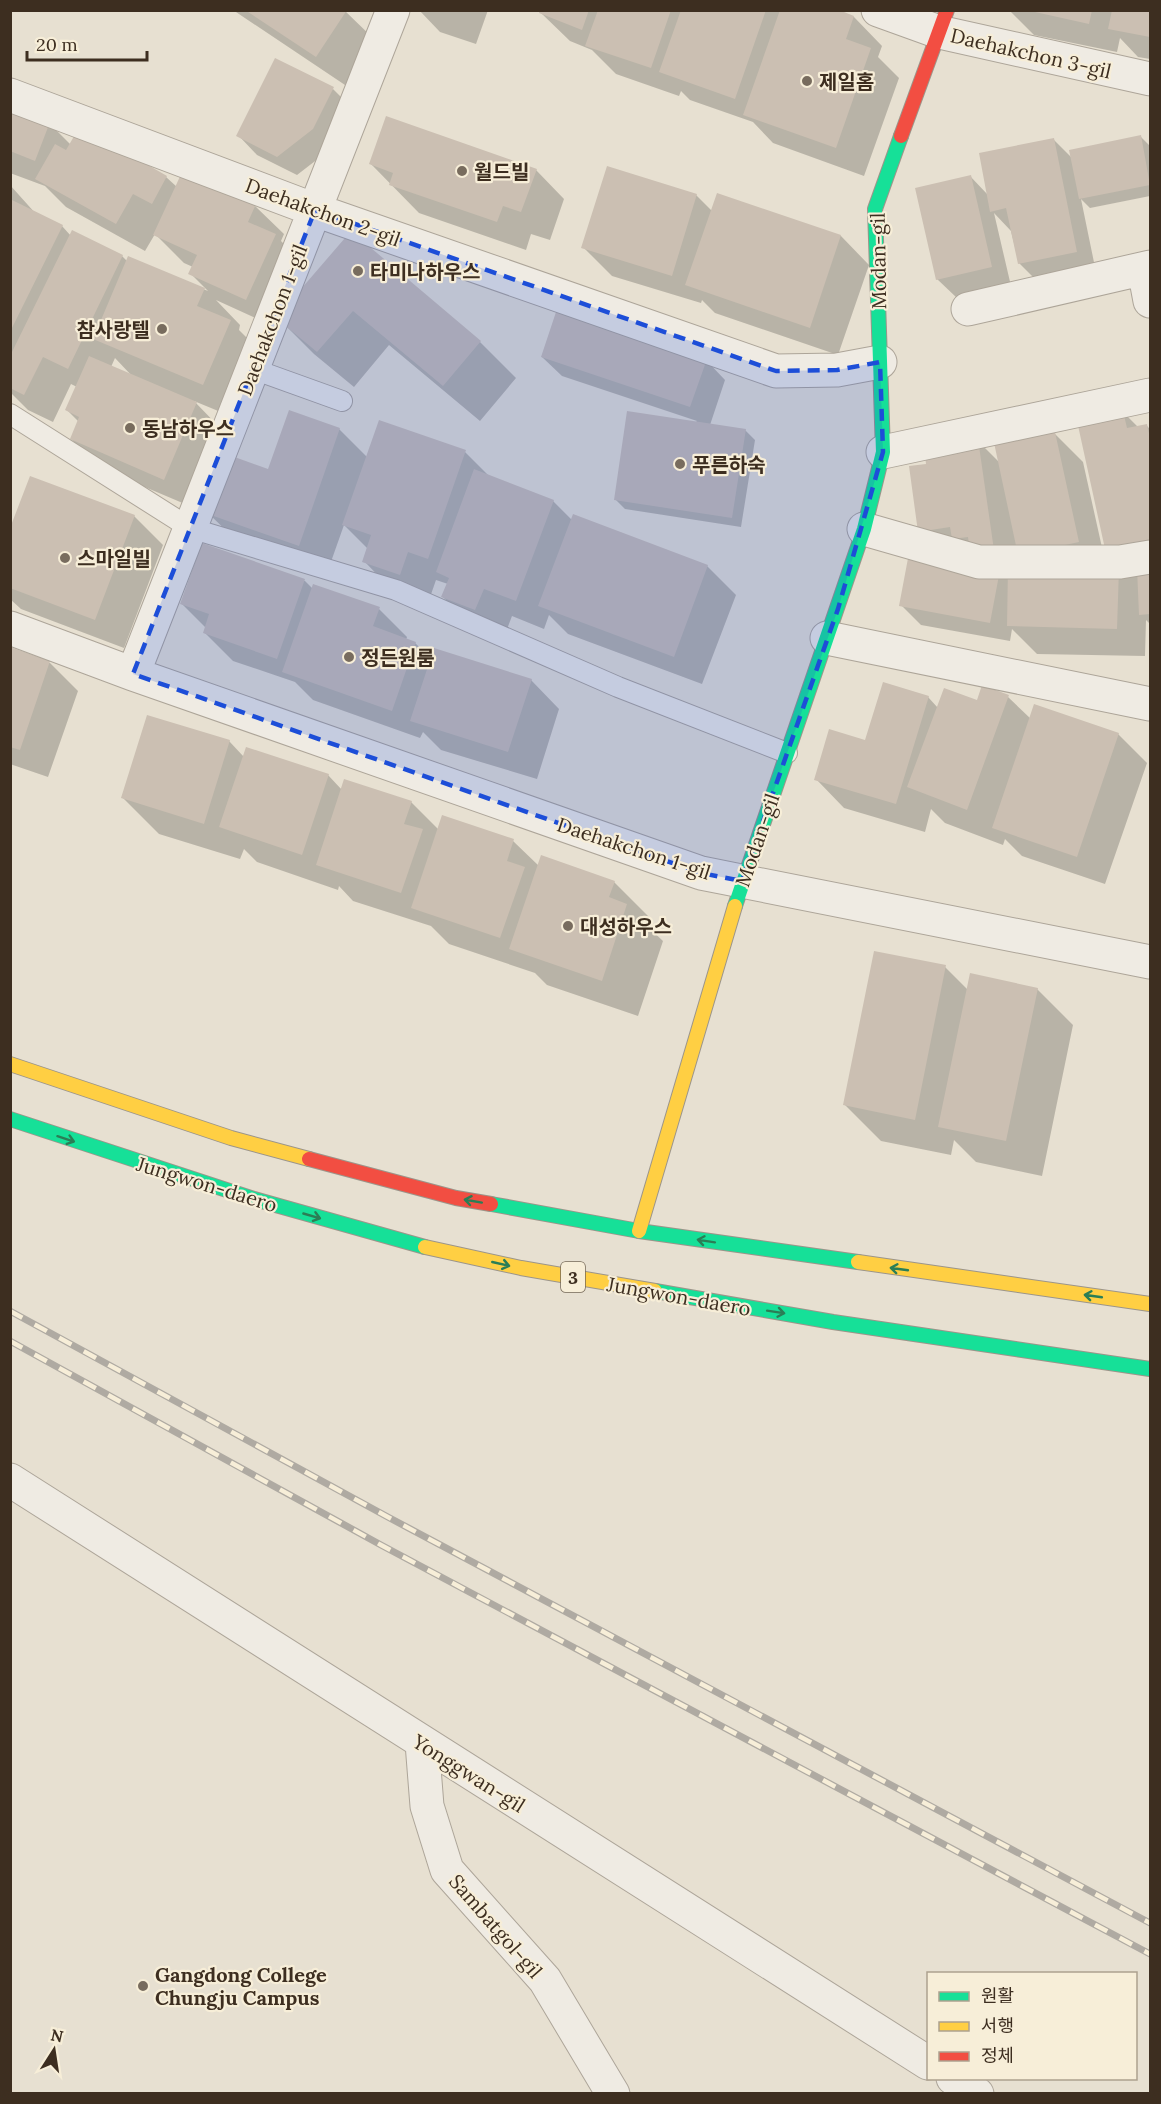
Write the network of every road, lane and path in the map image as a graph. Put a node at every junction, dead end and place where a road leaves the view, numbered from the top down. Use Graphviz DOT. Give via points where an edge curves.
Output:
graph roads {
  1 [pos="878,10"];
  2 [pos="385,14"];
  3 [pos="943,22"];
  4 [pos="1150,80"];
  5 [pos="10,95"];
  6 [pos="315,210"];
  7 [pos="1147,268"];
  8 [pos="1150,301"];
  9 [pos="968,309"];
  10 [pos="880,362"];
  11 [pos="253,369"];
  12 [pos="1150,395"];
  13 [pos="342,401"];
  14 [pos="10,414"];
  15 [pos="883,452"];
  16 [pos="190,528"];
  17 [pos="864,529"];
  18 [pos="1150,557"];
  19 [pos="10,628"];
  20 [pos="827,638"];
  21 [pos="134,674"];
  22 [pos="1150,704"];
  23 [pos="787,753"];
  24 [pos="742,881"];
  25 [pos="1150,962"];
  26 [pos="10,1064"];
  27 [pos="10,1119"];
  28 [pos="639,1231"];
  29 [pos="1150,1304"];
  30 [pos="1150,1369"];
  31 [pos="10,1480"];
  32 [pos="422,1743"];
  33 [pos="927,2062"];
  34 [pos="955,2080"];
  35 [pos="612,2094"];
  36 [pos="977,2094"];
  1 -- 3 [label="street, Daehakchon 3-gil"];
  2 -- 6 [label="street, Daehakchon 1-gil"];
  3 -- 4 [label="street, Daehakchon 3-gil"];
  3 -- 10 [label="main road, Modan-gil" via="875,208"];
  5 -- 6 [label="street, Daehakchon 2-gil"];
  6 -- 10 [label="street, Daehakchon 2-gil" via="776,371 837,370"];
  6 -- 11 [label="street, Daehakchon 1-gil"];
  7 -- 8 [label="street"];
  7 -- 9 [label="street"];
  10 -- 15 [label="main road, Modan-gil"];
  11 -- 13 [label="lane"];
  11 -- 16 [label="street, Daehakchon 1-gil"];
  12 -- 15 [label="street"];
  14 -- 16 [label="lane"];
  15 -- 17 [label="main road, Modan-gil"];
  16 -- 21 [label="street, Daehakchon 1-gil"];
  16 -- 23 [label="lane" via="396,590 618,687"];
  17 -- 18 [label="street" via="979,561 1120,562"];
  17 -- 20 [label="main road, Modan-gil"];
  19 -- 21 [label="street, Daehakchon 1-gil"];
  20 -- 22 [label="street"];
  20 -- 23 [label="main road, Modan-gil"];
  21 -- 24 [label="street, Daehakchon 1-gil" via="701,873"];
  23 -- 24 [label="main road, Modan-gil"];
  24 -- 25 [label="street, Daehakchon 1-gil"];
  24 -- 28 [label="main road, Modan-gil"];
  28 -- 26 [label="main road, one-way" via="456,1198 351,1171 231,1138"];
  27 -- 30 [label="main road, Jungwon-daero / 3, one-way" via="254,1199 399,1241 510,1266 821,1320"];
  29 -- 28 [label="main road, one-way"];
  31 -- 32 [label="street, Yonggwan-gil"];
  32 -- 33 [label="street, Yonggwan-gil"];
  32 -- 35 [label="street, Sambatgol-gil" via="427,1806 447,1870 545,1980"];
  34 -- 36 [label="street"];
}
